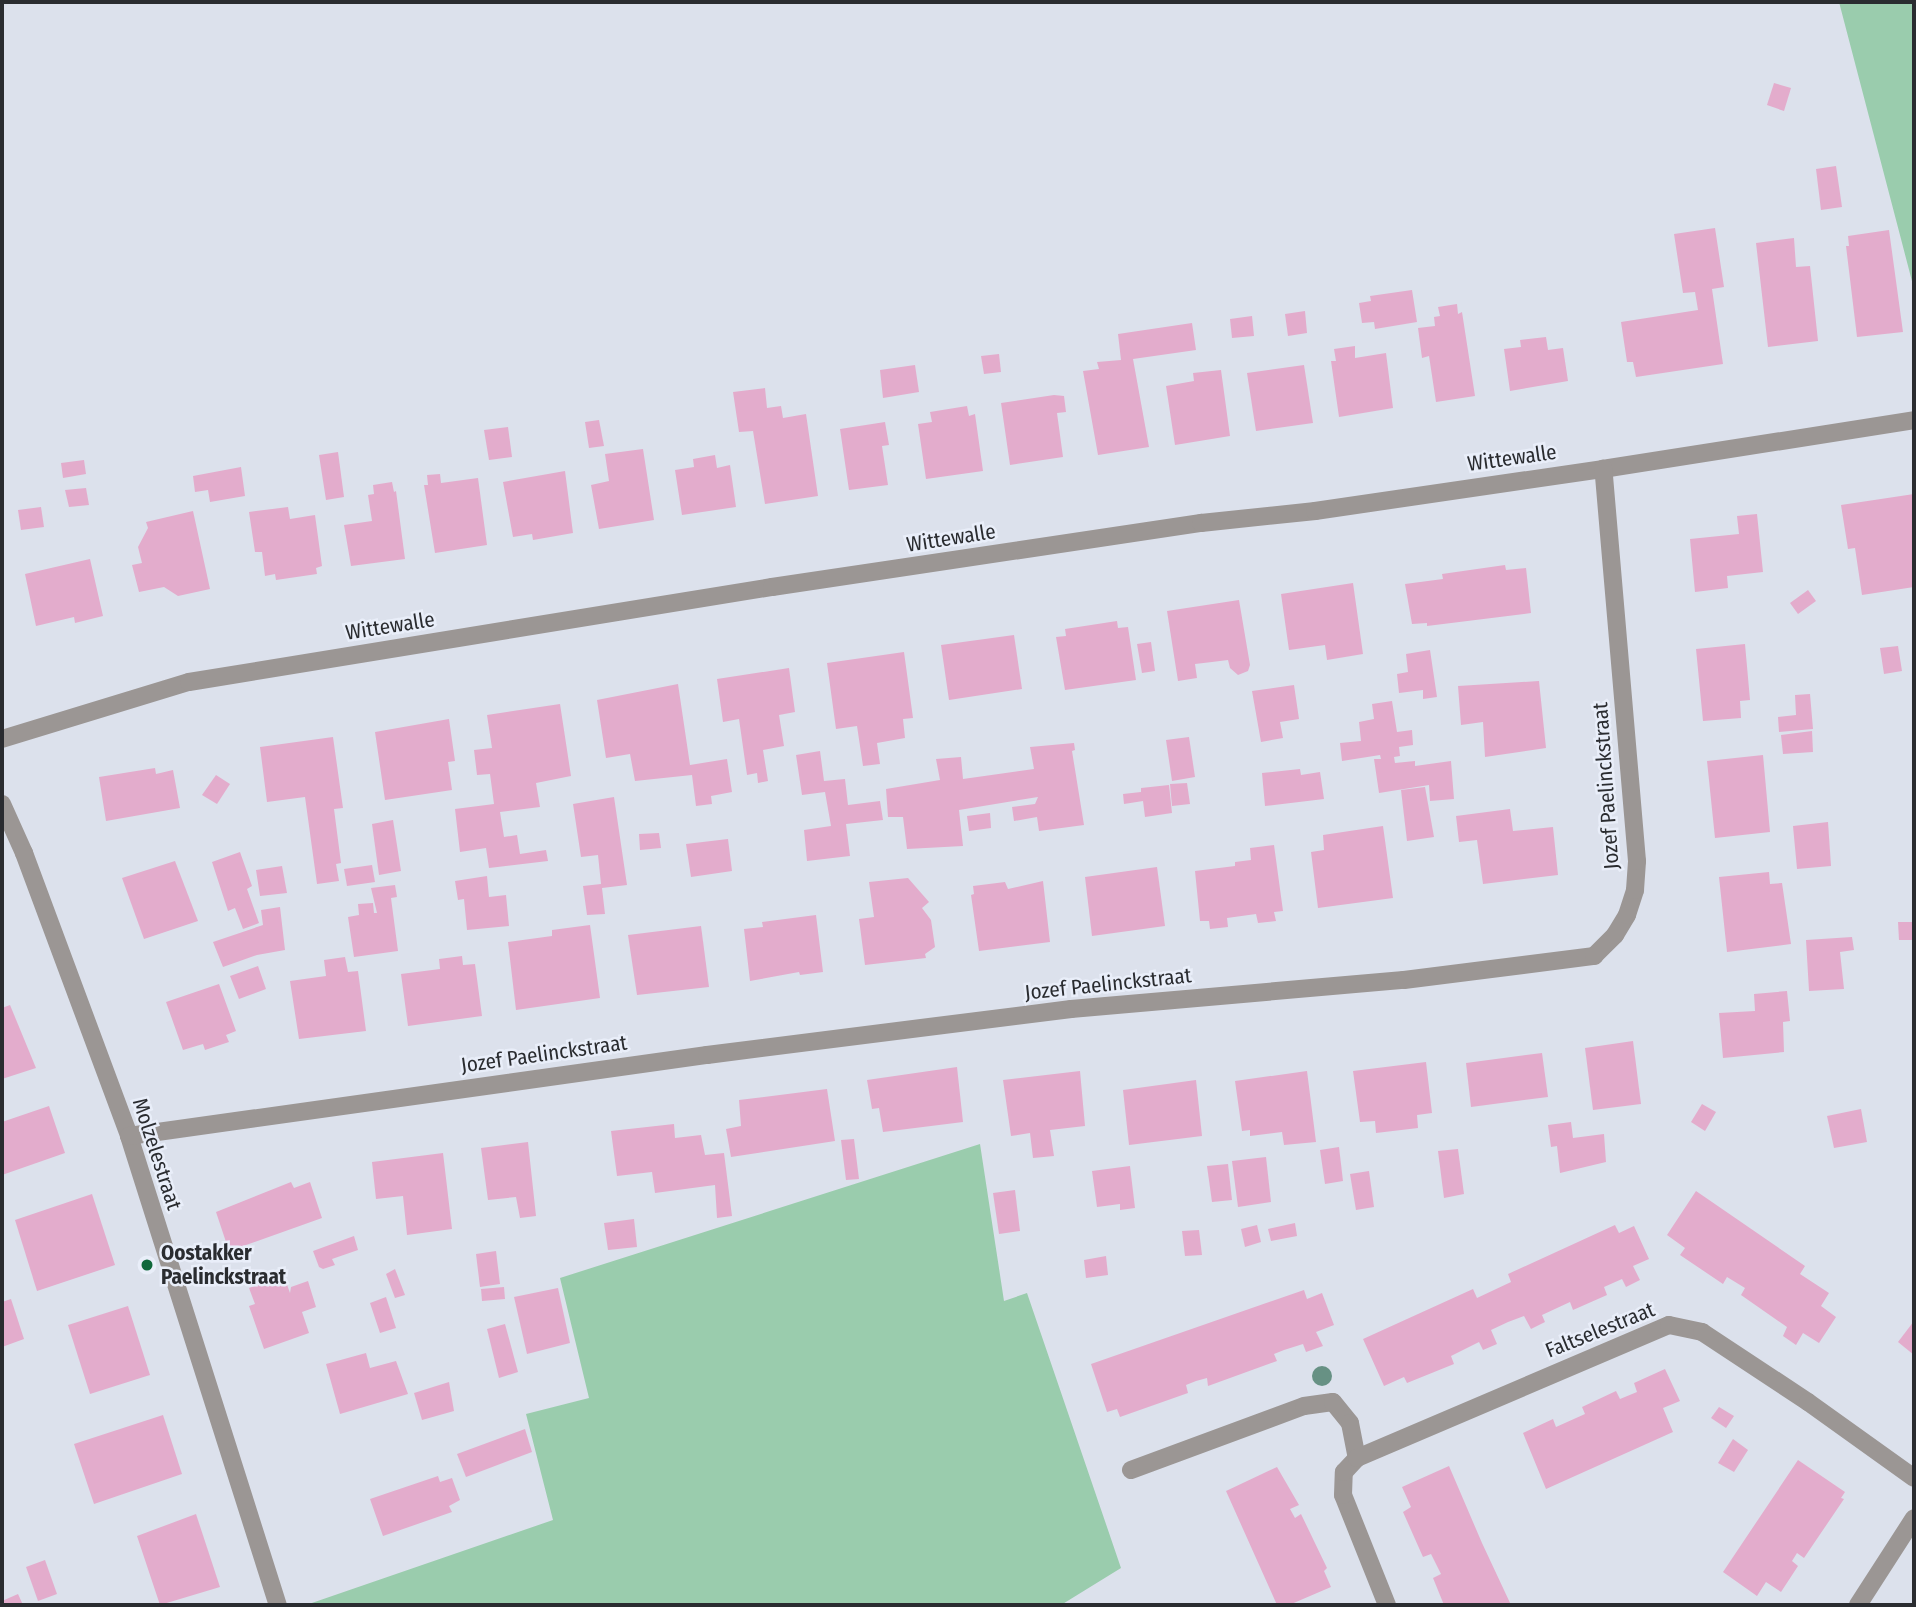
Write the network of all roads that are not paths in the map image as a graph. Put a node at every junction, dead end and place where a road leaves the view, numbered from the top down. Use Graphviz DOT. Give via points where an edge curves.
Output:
graph roads {
  1 [pos="1914,420"];
  2 [pos="1603,468"];
  3 [pos="2,739"];
  4 [pos="2,804"];
  5 [pos="129,1136"];
  6 [pos="1357,1458"];
  7 [pos="1131,1470"];
  8 [pos="1914,1478"];
  9 [pos="1914,1518"];
  10 [pos="278,1605"];
  11 [pos="1387,1605"];
  12 [pos="1858,1605"];
  1 -- 2 [label="street, Wittewalle"];
  2 -- 3 [label="street, Wittewalle" via="785,585 200,680"];
  2 -- 5 [label="street, Jozef Paelinckstraat" via="1637,861 1627,915 1594,956 1404,980 1058,1011"];
  4 -- 5 [label="street, Molzelestraat"];
  5 -- 10 [label="street, Molzelestraat"];
  6 -- 7 [label="street" via="1350,1423 1333,1402 1304,1406"];
  6 -- 8 [label="street, Faltselestraat" via="1669,1325 1702,1332"];
  6 -- 11 [label="street" via="1344,1472 1343,1495"];
  9 -- 12 [label="street"];
}
